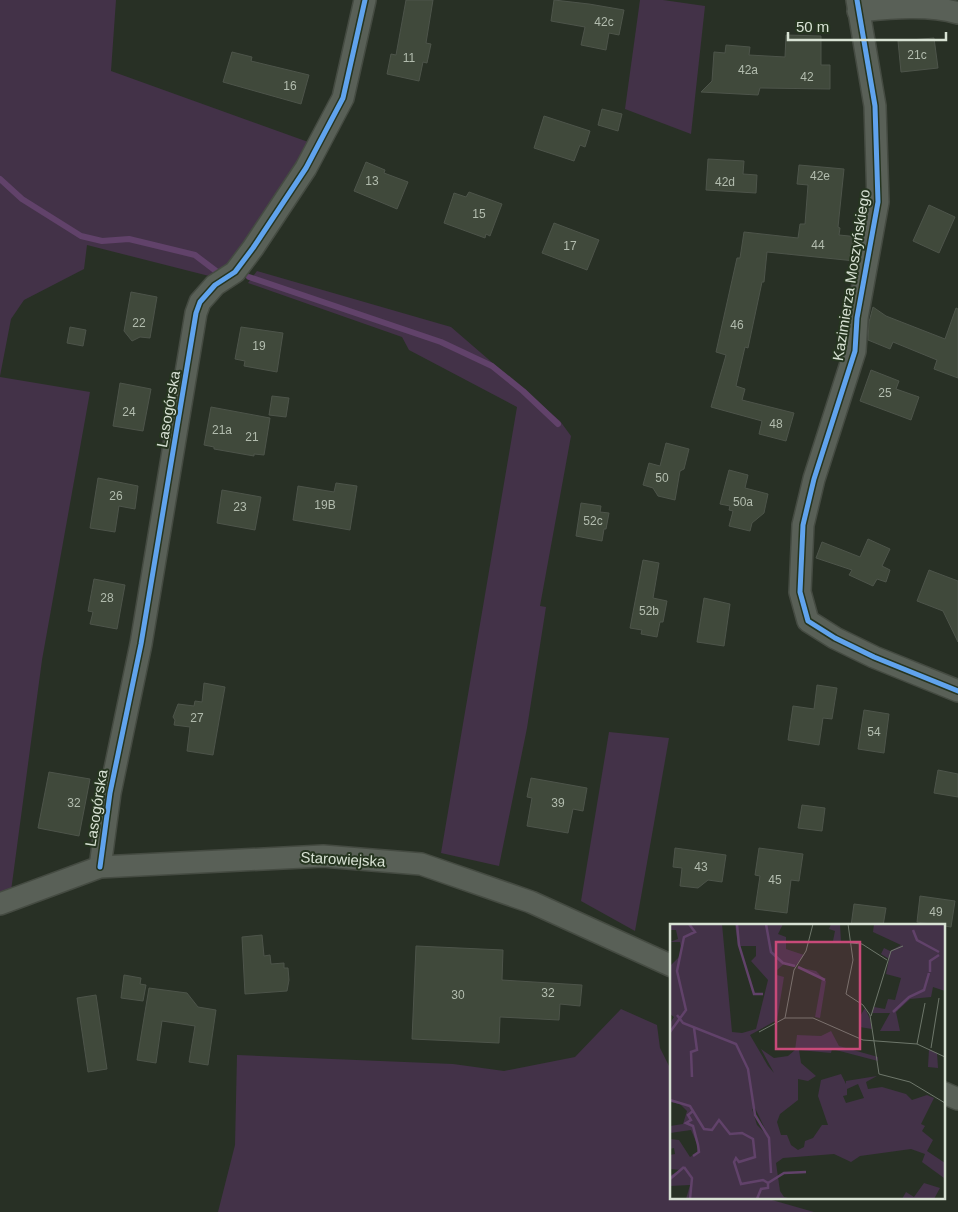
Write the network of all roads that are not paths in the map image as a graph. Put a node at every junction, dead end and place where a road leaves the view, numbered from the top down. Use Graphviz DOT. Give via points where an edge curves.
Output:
graph roads {
  1 [pos="364,0"];
  2 [pos="857,5"];
  3 [pos="958,13"];
  4 [pos="958,691"];
  5 [pos="100,868"];
  6 [pos="0,904"];
  7 [pos="670,965"];
  8 [pos="946,1094"];
  9 [pos="958,1099"];
  1 -- 5 [label="street, Lasogórska" via="343,98 306,168 235,272 215,285 198,307 141,644 110,793"];
  2 -- 3 [label="street, Kazimierza Moszyńskiego"];
  2 -- 4 [label="street, Kazimierza Moszyńskiego" via="875,106 878,202 857,318 855,351 802,525 800,592 808,621 835,638"];
  5 -- 6 [label="street, Starowiejska"];
  5 -- 7 [label="street, Starowiejska" via="322,856 421,864 531,902"];
  8 -- 9 [label="street"];
}
